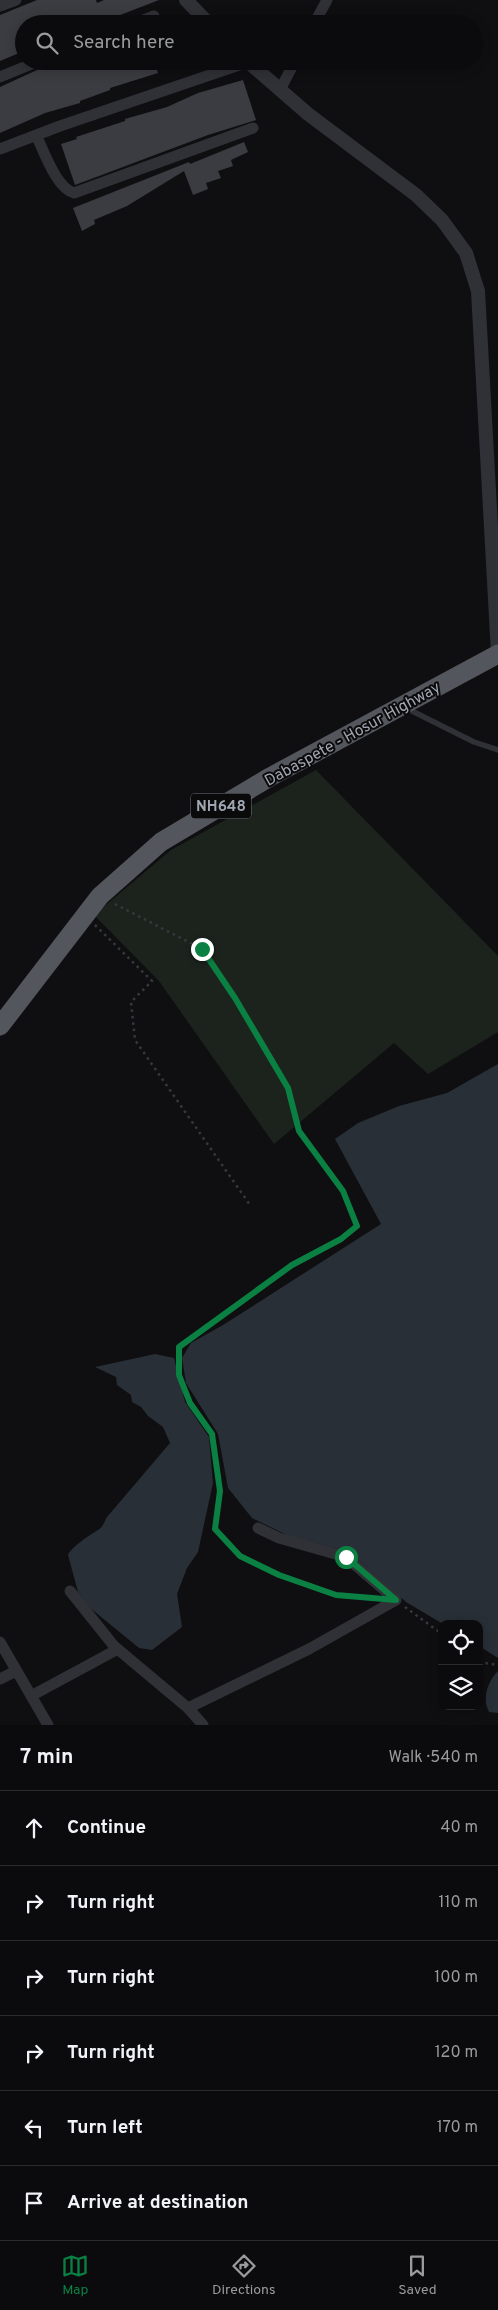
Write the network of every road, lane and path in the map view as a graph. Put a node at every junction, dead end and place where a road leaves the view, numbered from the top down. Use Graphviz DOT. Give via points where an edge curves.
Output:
graph roads {
  1 [pos="16,0"];
  2 [pos="186,0"];
  3 [pos="327,0"];
  4 [pos="0,6"];
  5 [pos="200,15"];
  6 [pos="319,15"];
  7 [pos="17,70"];
  8 [pos="225,70"];
  9 [pos="257,70"];
  10 [pos="290,70"];
  11 [pos="0,77"];
  12 [pos="280,90"];
  13 [pos="253,128"];
  14 [pos="36,135"];
  15 [pos="0,149"];
  16 [pos="498,654"];
  17 [pos="401,706"];
  18 [pos="498,750"];
  19 [pos="100,896"];
  20 [pos="84,917"];
  21 [pos="0,1026"];
  22 [pos="250,1206"];
  23 [pos="258,1528"];
  24 [pos="70,1591"];
  25 [pos="396,1600"];
  26 [pos="438,1631"];
  27 [pos="0,1642"];
  28 [pos="118,1649"];
  29 [pos="483,1663"];
  30 [pos="498,1665"];
  31 [pos="16,1671"];
  32 [pos="0,1679"];
  33 [pos="31,1696"];
  34 [pos="188,1708"];
  35 [pos="44,1724"];
  36 [pos="203,1725"];
  1 -- 4 [label="street"];
  2 -- 5 [label="street"];
  3 -- 6 [label="street"];
  7 -- 11 [label="street"];
  8 -- 14 [label="street"];
  9 -- 12 [label="street"];
  10 -- 12 [label="street"];
  12 -- 16 [label="street" via="416,195 442,220 466,252 478,291"];
  13 -- 14 [label="street" via="74,193 59,181"];
  14 -- 15 [label="street"];
  16 -- 17 [label="highway, Dabaspete - Hosur Highway / NH648"];
  17 -- 18 [label="lane" via="474,742"];
  17 -- 19 [label="highway, Dabaspete - Hosur Highway / NH648" via="270,777 161,842"];
  19 -- 20 [label="highway, Dabaspete - Hosur Highway / NH648"];
  19 -- 25 [label="path" via="202,949 288,1088 299,1131 343,1191 357,1226 341,1239 292,1265 179,1347 179,1375 190,1403 212,1434 220,1491 215,1529 240,1556 279,1575 336,1595"];
  20 -- 21 [label="highway, Dabaspete - Hosur Highway / NH648"];
  20 -- 22 [label="path" via="152,981 131,1002 135,1040"];
  23 -- 25 [label="street" via="279,1538 346,1557"];
  24 -- 28 [label="street"];
  25 -- 26 [label="path"];
  25 -- 34 [label="street" via="309,1649"];
  27 -- 31 [label="street"];
  28 -- 33 [label="street"];
  28 -- 34 [label="street"];
  29 -- 30 [label="path"];
  31 -- 32 [label="street"];
  31 -- 33 [label="street"];
  33 -- 35 [label="street"];
  34 -- 36 [label="street"];
}
